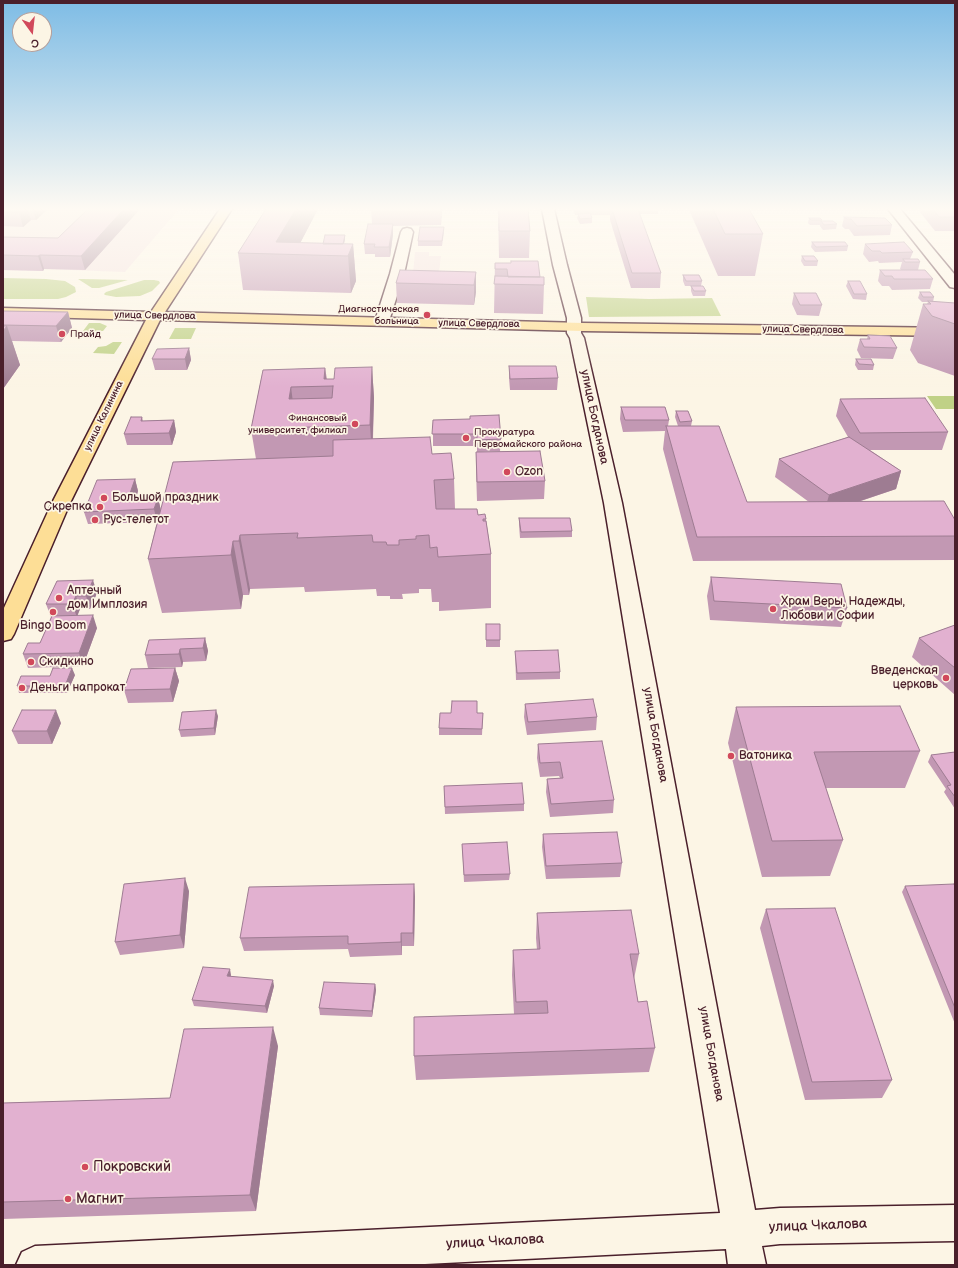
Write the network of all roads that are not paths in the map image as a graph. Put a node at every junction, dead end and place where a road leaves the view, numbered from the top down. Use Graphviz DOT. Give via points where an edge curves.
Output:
graph roads {
  1 [pos="187,268"];
  2 [pos="398,268"];
  3 [pos="562,268"];
  4 [pos="942,268"];
  5 [pos="955,284"];
  6 [pos="3,312"];
  7 [pos="155,316"];
  8 [pos="382,321"];
  9 [pos="575,326"];
  10 [pos="955,332"];
  11 [pos="3,634"];
  12 [pos="955,1223"];
  13 [pos="740,1230"];
  14 [pos="35,1265"];
  15 [pos="747,1265"];
  1 -- 7 [label="main road, улица Калинина"];
  2 -- 8 [label="street"];
  3 -- 9 [label="street, улица Богданова"];
  4 -- 5 [label="street"];
  6 -- 7 [label="main road, улица Свердлова"];
  7 -- 8 [label="main road, улица Свердлова"];
  7 -- 11 [label="main road, улица Калинина" via="61,503"];
  8 -- 9 [label="main road, улица Свердлова"];
  9 -- 10 [label="main road, улица Свердлова"];
  9 -- 13 [label="street, улица Богданова" via="574,332 605,463 631,601"];
  12 -- 13 [label="street, улица Чкалова" via="780,1226"];
  13 -- 14 [label="street, улица Чкалова"];
  13 -- 15 [label="street, улица Богданова"];
}
